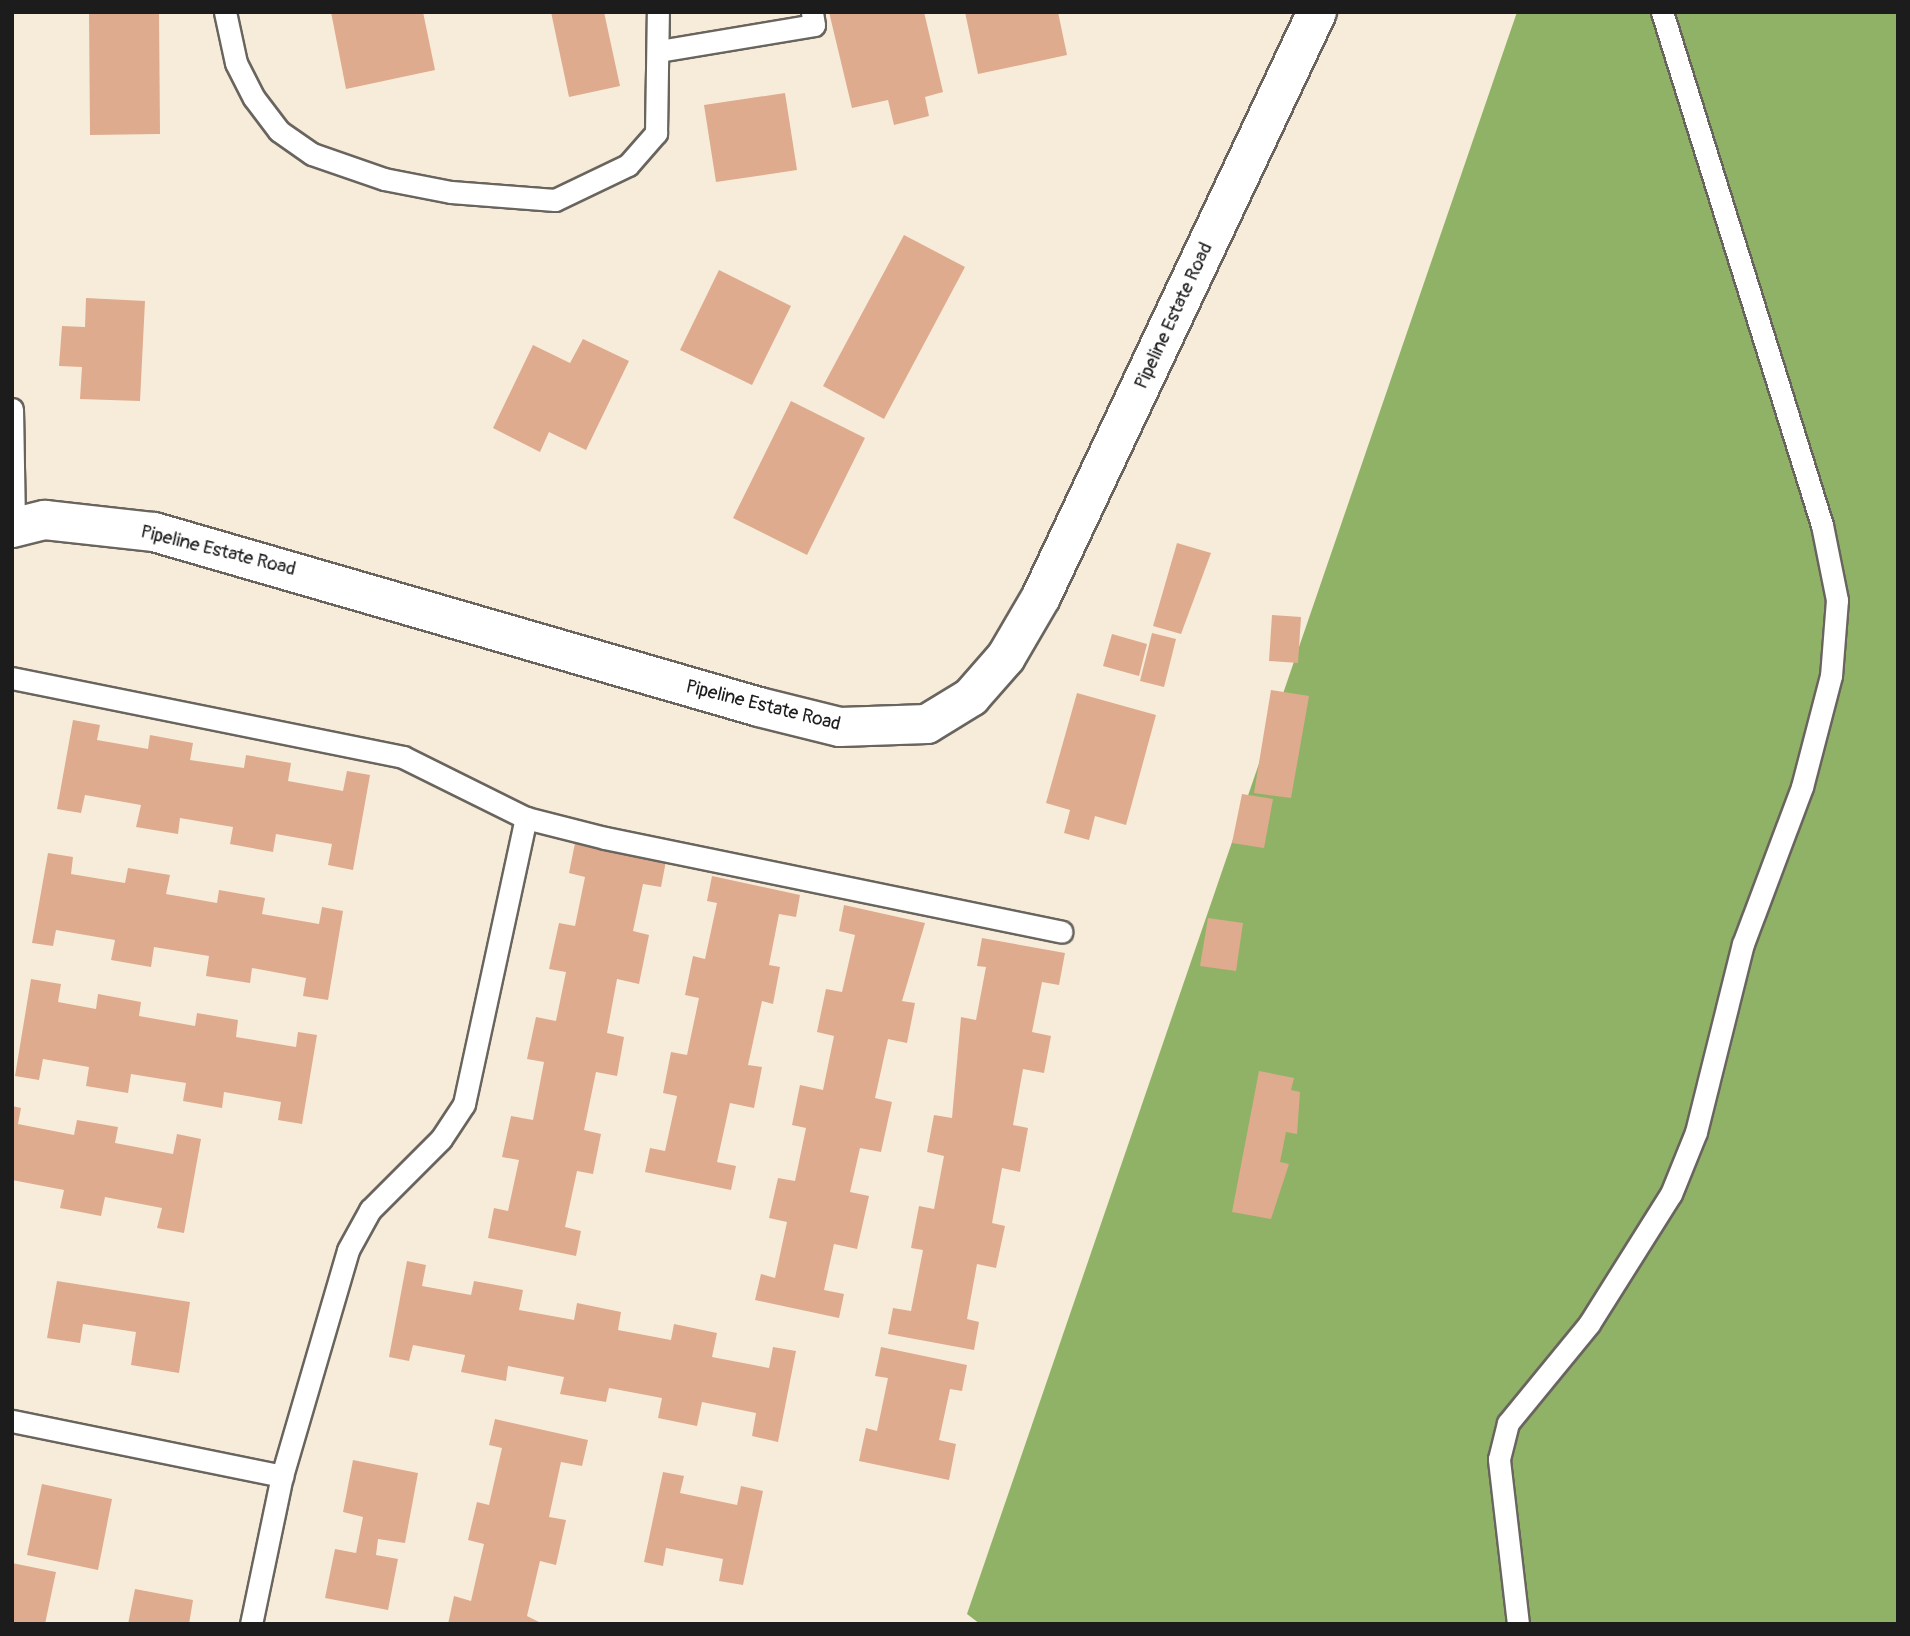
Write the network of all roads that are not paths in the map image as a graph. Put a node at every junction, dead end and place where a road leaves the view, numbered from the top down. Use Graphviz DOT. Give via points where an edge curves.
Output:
graph roads {
  1 [pos="225,12"];
  2 [pos="658,12"];
  3 [pos="812,12"];
  4 [pos="1317,12"];
  5 [pos="1662,12"];
  6 [pos="659,51"];
  7 [pos="12,409"];
  8 [pos="13,528"];
  9 [pos="12,678"];
  10 [pos="526,818"];
  11 [pos="1061,932"];
  12 [pos="12,1421"];
  13 [pos="282,1476"];
  14 [pos="251,1624"];
  15 [pos="1518,1624"];
  1 -- 6 [label="lane" via="236,62 254,98 279,131 312,154 384,179 521,199 555,200 628,165 656,133"];
  2 -- 6 [label="lane"];
  3 -- 6 [label="lane" via="814,25"];
  4 -- 8 [label="street, Pipeline Estate Road" via="1041,597 1006,657 971,697 927,723 840,727 759,707 154,532 45,520"];
  5 -- 15 [label="lane" via="1822,525 1837,600 1831,676 1802,787 1743,944 1696,1132 1671,1194 1589,1324 1508,1423 1499,1459"];
  7 -- 8 [label="lane"];
  9 -- 10 [label="lane" via="402,757"];
  10 -- 11 [label="lane" via="996,923"];
  10 -- 13 [label="lane" via="464,1104 441,1139 370,1210 348,1250"];
  12 -- 13 [label="lane"];
  13 -- 14 [label="lane"];
}
